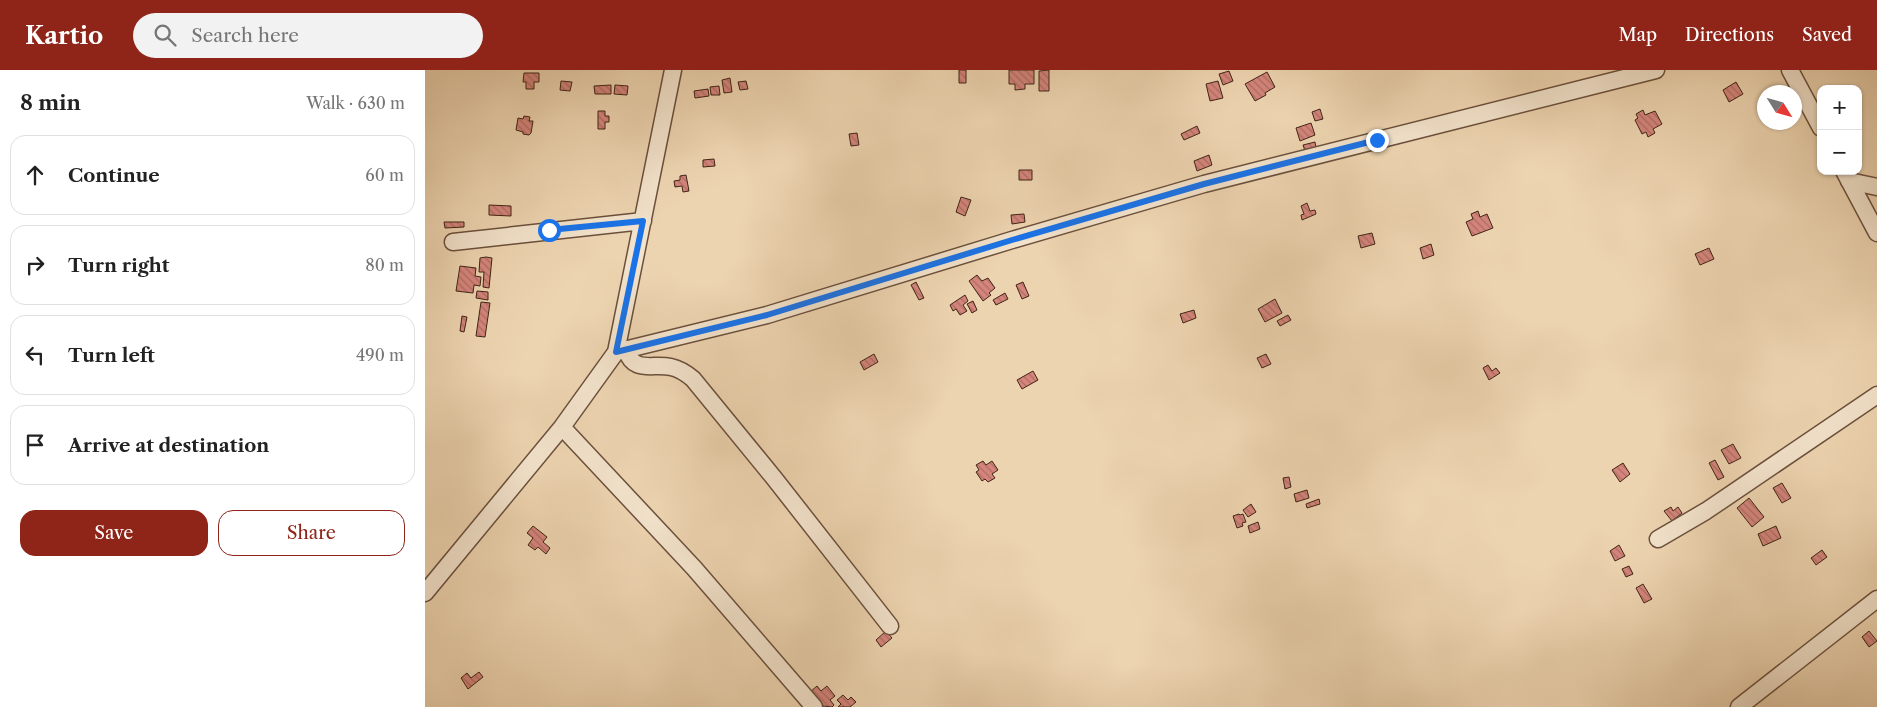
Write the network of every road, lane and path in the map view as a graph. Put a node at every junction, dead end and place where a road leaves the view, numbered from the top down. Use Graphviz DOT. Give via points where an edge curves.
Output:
graph roads {
  1 [pos="673,70"];
  2 [pos="1656,70"];
  3 [pos="1790,70"];
  4 [pos="1817,121"];
  5 [pos="1846,176"];
  6 [pos="1877,187"];
  7 [pos="643,221"];
  8 [pos="1877,233"];
  9 [pos="453,242"];
  10 [pos="621,351"];
  11 [pos="1877,395"];
  12 [pos="562,427"];
  13 [pos="1657,539"];
  14 [pos="425,593"];
  15 [pos="1877,599"];
  16 [pos="890,626"];
  17 [pos="814,707"];
  18 [pos="1739,707"];
  1 -- 7 [label="street"];
  2 -- 10 [label="street" via="1204,184 767,315"];
  3 -- 4 [label="street"];
  5 -- 6 [label="street"];
  5 -- 8 [label="street"];
  7 -- 9 [label="street"];
  7 -- 10 [label="street"];
  10 -- 12 [label="street"];
  10 -- 16 [label="street" via="637,365 669,366 693,379"];
  11 -- 13 [label="street" via="1706,511"];
  12 -- 14 [label="street"];
  12 -- 17 [label="street" via="694,568"];
  15 -- 18 [label="street"];
}
